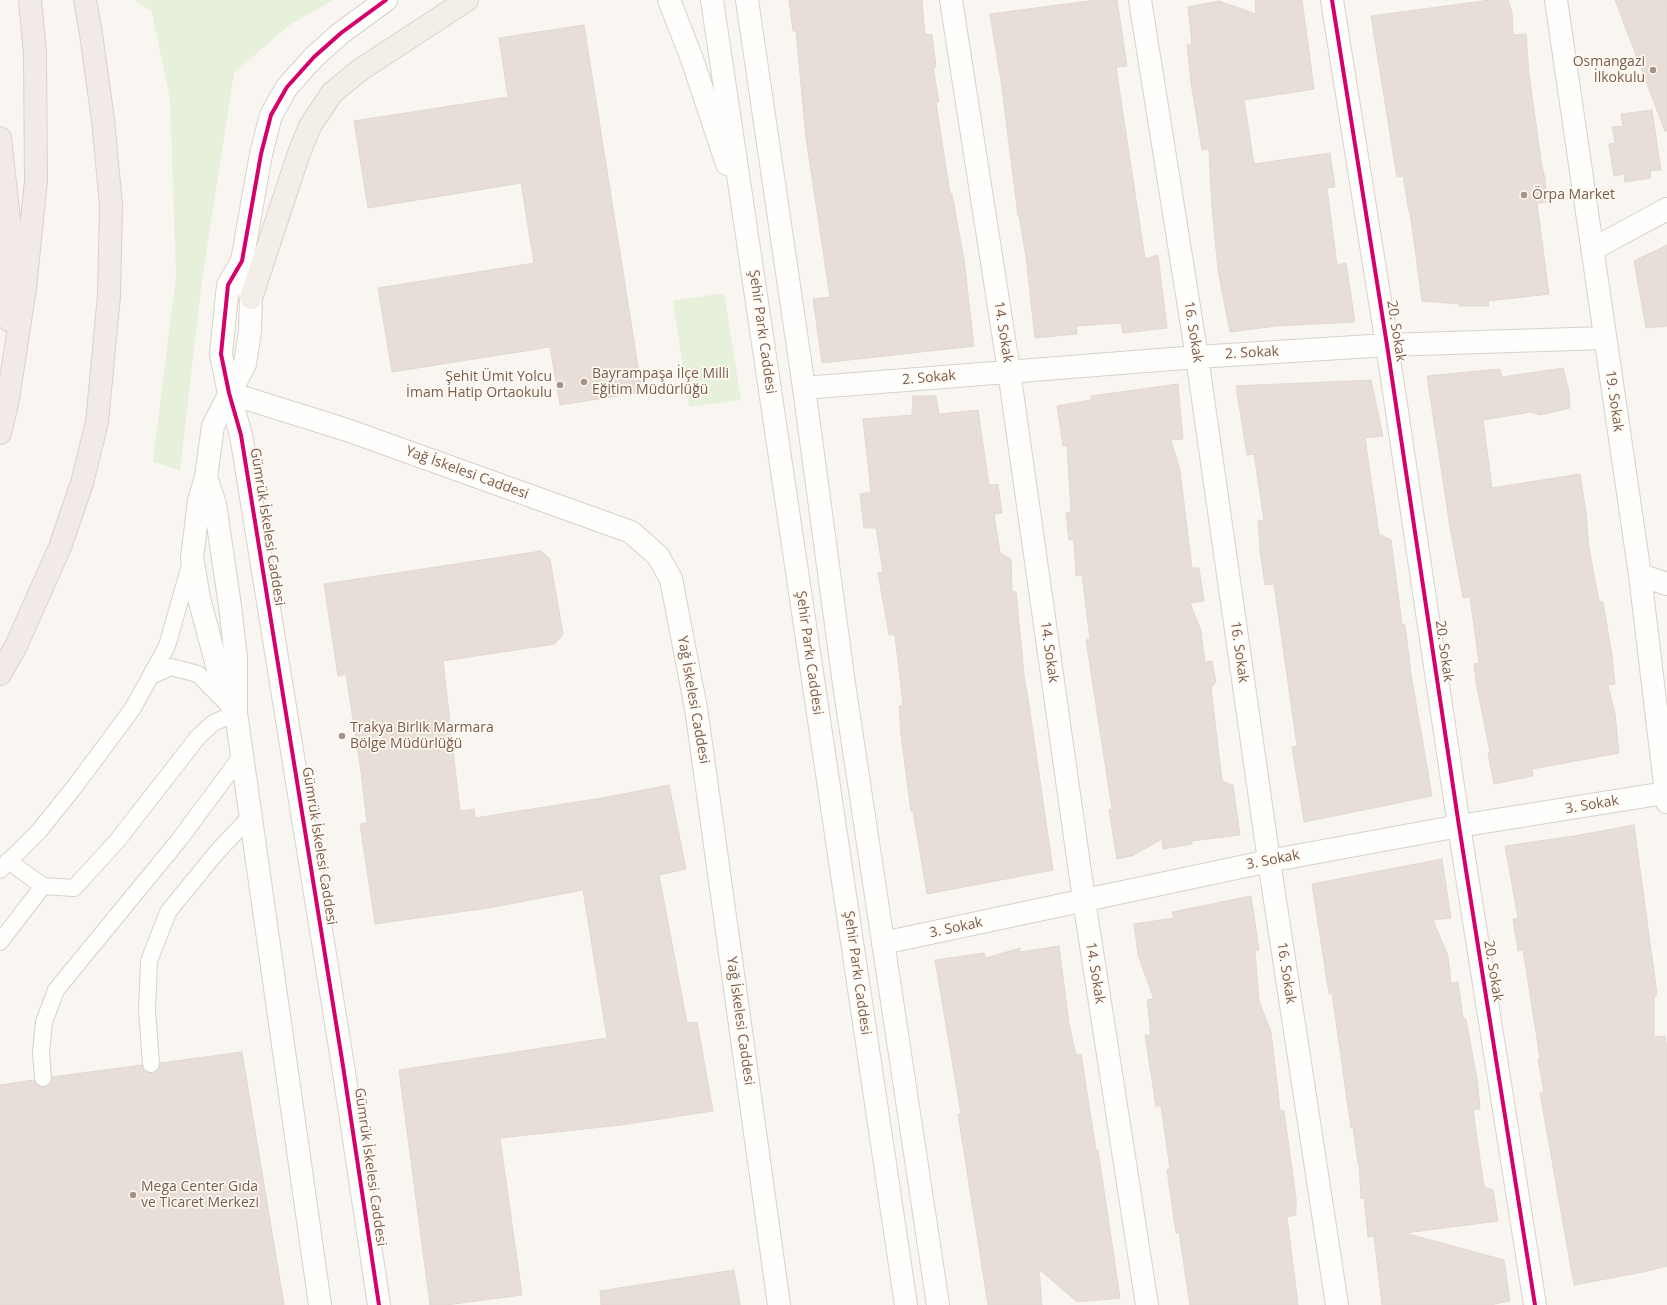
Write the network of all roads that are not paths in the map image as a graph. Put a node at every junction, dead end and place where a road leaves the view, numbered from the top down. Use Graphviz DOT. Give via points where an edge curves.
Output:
graph roads {
  1 [pos="30,0"];
  2 [pos="85,0"];
  3 [pos="386,0"];
  4 [pos="467,0"];
  5 [pos="669,0"];
  6 [pos="712,0"];
  7 [pos="747,0"];
  8 [pos="951,0"];
  9 [pos="1140,0"];
  10 [pos="1332,0"];
  11 [pos="1556,0"];
  12 [pos="0,138"];
  13 [pos="1667,209"];
  14 [pos="747,224"];
  15 [pos="1592,248"];
  16 [pos="242,261"];
  17 [pos="251,298"];
  18 [pos="1605,338"];
  19 [pos="1387,345"];
  20 [pos="1197,357"];
  21 [pos="1009,371"];
  22 [pos="804,388"];
  23 [pos="229,393"];
  24 [pos="8,399"];
  25 [pos="0,433"];
  26 [pos="206,477"];
  27 [pos="192,558"];
  28 [pos="1640,575"];
  29 [pos="1667,584"];
  30 [pos="0,674"];
  31 [pos="151,676"];
  32 [pos="236,713"];
  33 [pos="243,754"];
  34 [pos="1666,797"];
  35 [pos="250,817"];
  36 [pos="1459,826"];
  37 [pos="1268,861"];
  38 [pos="4,865"];
  39 [pos="44,886"];
  40 [pos="1084,900"];
  41 [pos="0,942"];
  42 [pos="883,943"];
  43 [pos="151,1064"];
  44 [pos="43,1078"];
  45 [pos="320,1305"];
  46 [pos="379,1305"];
  47 [pos="779,1305"];
  48 [pos="906,1305"];
  49 [pos="938,1305"];
  50 [pos="1147,1305"];
  51 [pos="1337,1305"];
  52 [pos="1535,1305"];
  1 -- 24 [label="highway" via="35,53 36,181 25,288"];
  2 -- 30 [label="highway" via="103,120 111,205 109,296 97,422 82,483 60,546 16,646"];
  3 -- 16 [label="street" via="341,33 314,57 287,87 271,115 261,154"];
  4 -- 17 [label="main road" via="360,70 332,93 310,126"];
  5 -- 14 [label="street" via="692,59"];
  6 -- 14 [label="street, Şehir Parkı Caddesi"];
  7 -- 22 [label="street"];
  8 -- 21 [label="street, 14. Sokak"];
  9 -- 20 [label="street, 16. Sokak"];
  10 -- 19 [label="street, 20. Sokak"];
  11 -- 15 [label="street, 19. Sokak"];
  12 -- 24 [label="highway" via="10,228"];
  13 -- 15 [label="street"];
  14 -- 48 [label="street, Şehir Parkı Caddesi"];
  15 -- 18 [label="street, 19. Sokak"];
  16 -- 17 [label="street"];
  16 -- 23 [label="street, Gümrük İskelesi Caddesi" via="228,285 224,312 221,354"];
  17 -- 23 [label="street" via="246,364"];
  18 -- 19 [label="street, 2. Sokak"];
  18 -- 28 [label="street, 19. Sokak"];
  19 -- 20 [label="street, 2. Sokak"];
  19 -- 36 [label="street, 20. Sokak"];
  20 -- 21 [label="street, 2. Sokak"];
  20 -- 37 [label="street, 16. Sokak"];
  21 -- 22 [label="street, 2. Sokak"];
  21 -- 40 [label="street, 14. Sokak"];
  22 -- 42 [label="street" via="845,691"];
  23 -- 26 [label="street" via="213,426"];
  23 -- 46 [label="street, Gümrük İskelesi Caddesi" via="241,435"];
  23 -- 47 [label="street, Yağ İskelesi Caddesi" via="347,430 631,532 658,556 671,579 696,708"];
  24 -- 25 [label="highway"];
  26 -- 27 [label="street" via="199,501"];
  26 -- 32 [label="street" via="215,504 230,606 236,658"];
  27 -- 31 [label="lane" via="167,646"];
  27 -- 32 [label="street" via="217,666"];
  28 -- 29 [label="street"];
  28 -- 34 [label="street, 19. Sokak"];
  31 -- 32 [label="lane" via="171,667 198,674"];
  31 -- 38 [label="lane" via="133,708 76,785 39,831"];
  32 -- 33 [label="street"];
  32 -- 39 [label="lane" via="212,723 198,737 117,842 74,888"];
  33 -- 35 [label="street"];
  33 -- 44 [label="lane" via="179,840 56,990 44,1022"];
  34 -- 36 [label="street, 3. Sokak"];
  35 -- 43 [label="lane" via="217,852 168,912 150,961 147,1010"];
  35 -- 45 [label="street"];
  36 -- 37 [label="street, 3. Sokak"];
  36 -- 52 [label="street, 20. Sokak"];
  37 -- 40 [label="street, 3. Sokak"];
  37 -- 51 [label="street, 16. Sokak"];
  38 -- 39 [label="lane"];
  39 -- 41 [label="lane"];
  40 -- 42 [label="street, 3. Sokak"];
  40 -- 50 [label="street, 14. Sokak"];
  42 -- 49 [label="street"];
}
